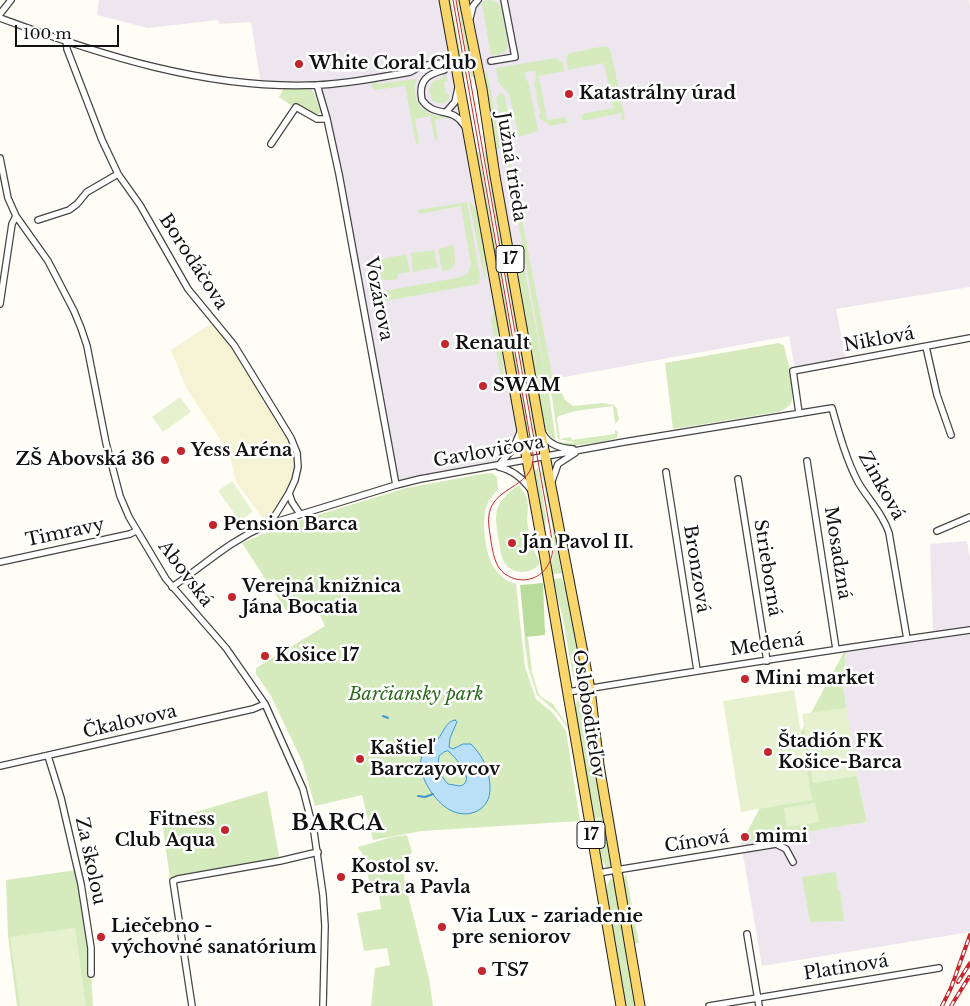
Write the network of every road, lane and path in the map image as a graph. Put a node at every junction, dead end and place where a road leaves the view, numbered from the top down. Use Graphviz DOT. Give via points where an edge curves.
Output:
graph roads {
  1 [pos="11,0"];
  2 [pos="444,0"];
  3 [pos="464,0"];
  4 [pos="478,0"];
  5 [pos="504,0"];
  6 [pos="0,14"];
  7 [pos="0,18"];
  8 [pos="469,27"];
  9 [pos="66,40"];
  10 [pos="491,61"];
  11 [pos="442,63"];
  12 [pos="444,70"];
  13 [pos="459,83"];
  14 [pos="317,85"];
  15 [pos="446,112"];
  16 [pos="328,119"];
  17 [pos="467,128"];
  18 [pos="271,144"];
  19 [pos="0,158"];
  20 [pos="118,174"];
  21 [pos="16,216"];
  22 [pos="38,220"];
  23 [pos="0,304"];
  24 [pos="970,338"];
  25 [pos="926,347"];
  26 [pos="832,408"];
  27 [pos="799,413"];
  28 [pos="521,428"];
  29 [pos="540,429"];
  30 [pos="951,435"];
  31 [pos="580,450"];
  32 [pos="546,457"];
  33 [pos="527,460"];
  34 [pos="807,460"];
  35 [pos="497,466"];
  36 [pos="666,472"];
  37 [pos="738,479"];
  38 [pos="552,483"];
  39 [pos="396,485"];
  40 [pos="289,493"];
  41 [pos="533,493"];
  42 [pos="300,514"];
  43 [pos="970,517"];
  44 [pos="266,525"];
  45 [pos="136,531"];
  46 [pos="937,531"];
  47 [pos="0,562"];
  48 [pos="172,587"];
  49 [pos="970,630"];
  50 [pos="907,639"];
  51 [pos="836,650"];
  52 [pos="767,661"];
  53 [pos="697,670"];
  54 [pos="590,689"];
  55 [pos="568,692"];
  56 [pos="265,704"];
  57 [pos="48,756"];
  58 [pos="0,766"];
  59 [pos="318,852"];
  60 [pos="793,862"];
  61 [pos="616,870"];
  62 [pos="598,873"];
  63 [pos="747,934"];
  64 [pos="939,968"];
  65 [pos="91,974"];
  66 [pos="757,998"];
  67 [pos="192,1006"];
  68 [pos="323,1006"];
  69 [pos="621,1006"];
  70 [pos="640,1006"];
  71 [pos="709,1006"];
  72 [pos="759,1006"];
  1 -- 6 [label="street"];
  2 -- 13 [label="main road, Južná trieda / 17"];
  3 -- 8 [label="main road, Južná trieda / 17"];
  4 -- 8 [label="street" via="472,9"];
  5 -- 10 [label="street" via="515,57"];
  7 -- 9 [label="street"];
  8 -- 29 [label="main road, Južná trieda / 17"];
  9 -- 14 [label="street" via="190,75 246,83"];
  9 -- 20 [label="street, Borodáčova" via="98,131"];
  11 -- 14 [label="street" via="421,66 410,72"];
  12 -- 15 [label="street" via="428,76 421,91 427,106"];
  13 -- 15 [label="street" via="455,102"];
  13 -- 17 [label="main road, Južná trieda / 17"];
  14 -- 16 [label="street, Vozárova"];
  15 -- 17 [label="street" via="459,117"];
  16 -- 18 [label="street" via="317,119 296,107"];
  16 -- 39 [label="street, Vozárova"];
  17 -- 28 [label="main road, Južná trieda / 17"];
  19 -- 21 [label="street, Abovská" via="8,198"];
  20 -- 22 [label="street" via="87,192 70,210"];
  20 -- 40 [label="street, Borodáčova" via="140,205 188,288 234,346 291,438 299,460"];
  21 -- 23 [label="street" via="12,224"];
  21 -- 45 [label="street, Abovská" via="48,261 81,328 118,487"];
  24 -- 25 [label="street, Niklová"];
  25 -- 27 [label="street, Niklová" via="793,371"];
  25 -- 30 [label="street" via="937,395"];
  26 -- 27 [label="street, Gavlovičova"];
  26 -- 50 [label="street, Zinková" via="852,469 889,532"];
  27 -- 31 [label="street, Gavlovičova"];
  28 -- 33 [label="main road, Osloboditeľov / 17"];
  28 -- 35 [label="street" via="513,449"];
  29 -- 31 [label="street" via="551,444"];
  29 -- 32 [label="main road, Osloboditeľov / 17"];
  31 -- 32 [label="street, Gavlovičova"];
  31 -- 38 [label="street" via="558,464"];
  32 -- 33 [label="street, Gavlovičova"];
  32 -- 38 [label="main road, Osloboditeľov / 17"];
  33 -- 35 [label="street, Gavlovičova"];
  33 -- 41 [label="main road, Osloboditeľov / 17"];
  34 -- 51 [label="street, Mosadzná"];
  35 -- 39 [label="street, Gavlovičova"];
  35 -- 41 [label="street" via="517,475"];
  36 -- 53 [label="street, Bronzová"];
  37 -- 52 [label="street, Strieborná"];
  38 -- 54 [label="main road, Osloboditeľov / 17"];
  39 -- 42 [label="street, Gavlovičova"];
  40 -- 42 [label="street"];
  40 -- 44 [label="street, Borodáčova"];
  41 -- 55 [label="main road, Osloboditeľov / 17"];
  42 -- 44 [label="street, Gavlovičova"];
  43 -- 46 [label="street"];
  44 -- 48 [label="street, Gavlovičova" via="233,542"];
  45 -- 47 [label="street, Timravy"];
  45 -- 48 [label="street, Abovská"];
  48 -- 56 [label="street, Abovská" via="230,653"];
  49 -- 50 [label="street, Medená"];
  50 -- 51 [label="street, Medená"];
  51 -- 52 [label="street, Medená"];
  52 -- 53 [label="street, Medená"];
  53 -- 54 [label="street, Medená"];
  54 -- 55 [label="street, Medená"];
  54 -- 61 [label="main road, Osloboditeľov / 17"];
  55 -- 62 [label="main road, Osloboditeľov / 17"];
  56 -- 57 [label="street, Čkalovova"];
  56 -- 59 [label="street, Abovská" via="304,789"];
  57 -- 58 [label="street, Čkalovova"];
  57 -- 65 [label="street, Za školou" via="81,882 91,948"];
  59 -- 67 [label="street" via="173,881"];
  59 -- 68 [label="street, Abovská" via="326,926"];
  60 -- 61 [label="street, Cínová" via="786,849 776,844"];
  61 -- 62 [label="street, Cínová"];
  61 -- 70 [label="main road, Osloboditeľov / 17"];
  62 -- 69 [label="main road, Osloboditeľov / 17"];
  63 -- 66 [label="street"];
  64 -- 66 [label="street, Platinová"];
  66 -- 71 [label="street, Platinová"];
  66 -- 72 [label="street"];
}
